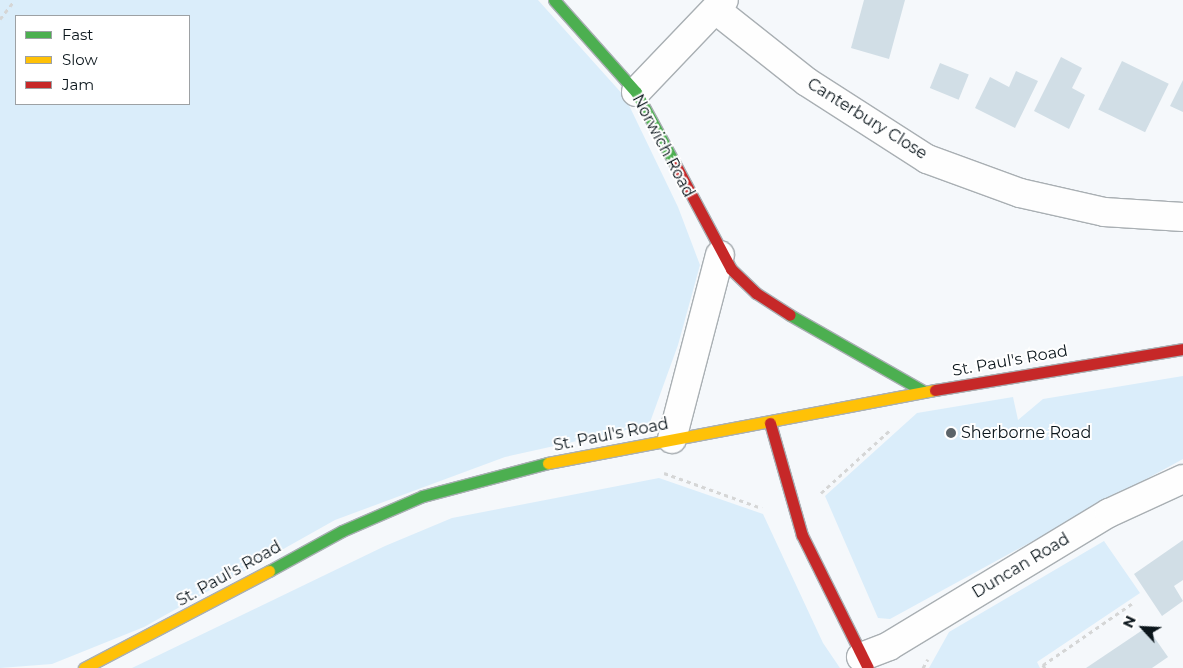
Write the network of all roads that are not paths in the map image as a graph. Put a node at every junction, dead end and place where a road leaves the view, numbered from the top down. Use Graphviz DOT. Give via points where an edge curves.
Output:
graph roads {
  1 [pos="554,0"];
  2 [pos="720,5"];
  3 [pos="636,92"];
  4 [pos="1183,217"];
  5 [pos="720,255"];
  6 [pos="1183,349"];
  7 [pos="925,392"];
  8 [pos="770,424"];
  9 [pos="672,439"];
  10 [pos="1183,479"];
  11 [pos="864,662"];
  12 [pos="84,668"];
  1 -- 3 [label="main road, Norwich Road"];
  2 -- 3 [label="street"];
  2 -- 4 [label="street, Canterbury Close" via="807,82 927,159 1020,193 1104,212"];
  3 -- 5 [label="main road, Norwich Road"];
  5 -- 7 [label="main road, Norwich Road" via="756,293 821,336"];
  5 -- 9 [label="street"];
  6 -- 7 [label="main road, St. Paul's Road"];
  7 -- 8 [label="main road, St. Paul's Road"];
  8 -- 9 [label="main road, St. Paul's Road"];
  8 -- 11 [label="main road" via="802,535"];
  9 -- 12 [label="main road, St. Paul's Road" via="508,471 424,496 342,531 147,638"];
  10 -- 11 [label="street, Duncan Road" via="1109,513"];
}
